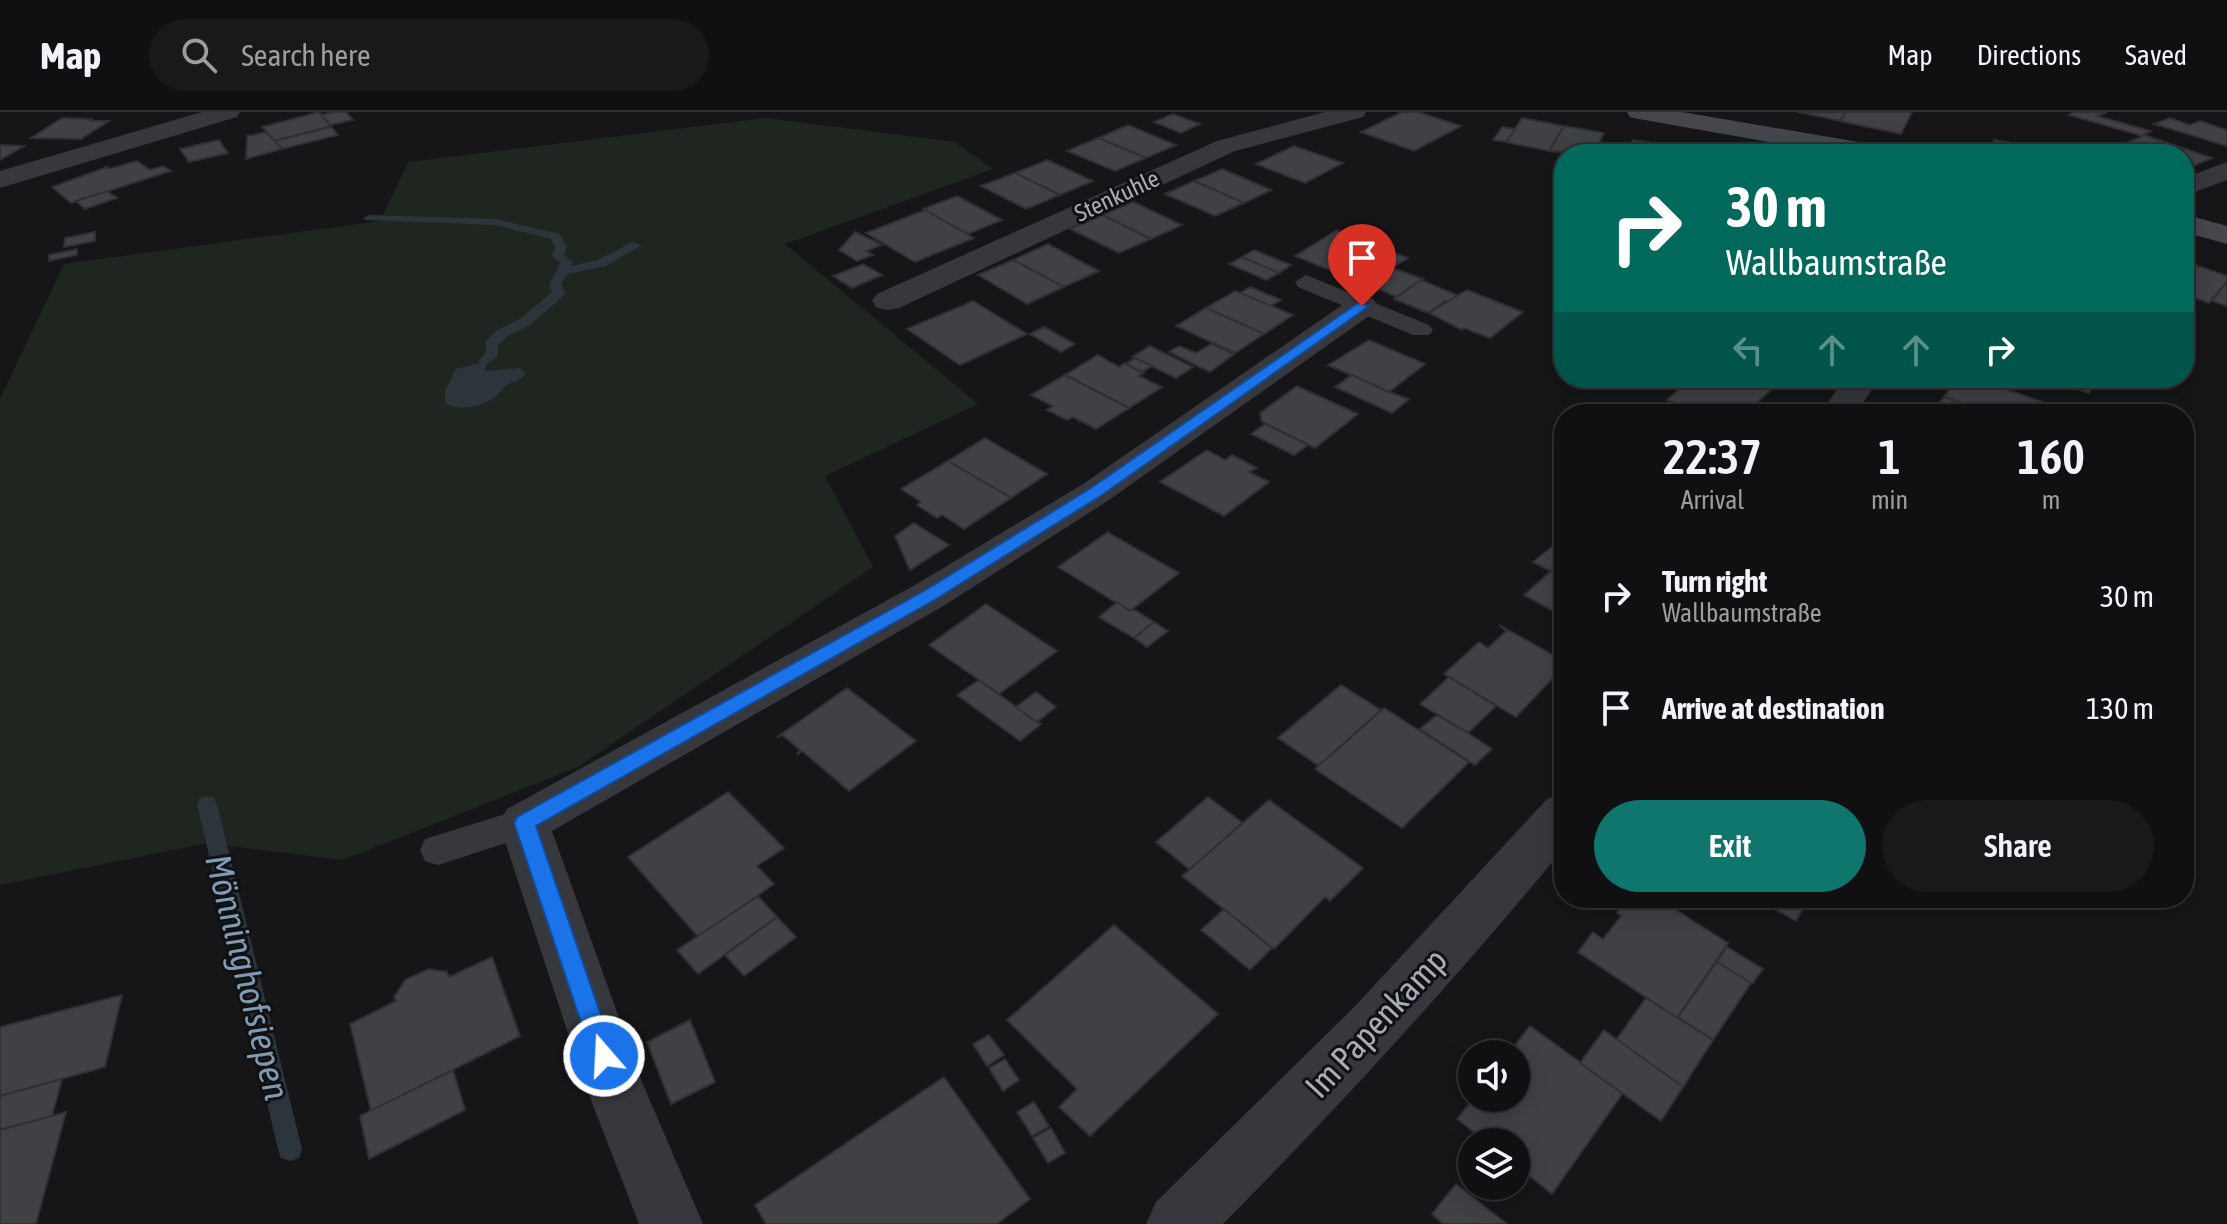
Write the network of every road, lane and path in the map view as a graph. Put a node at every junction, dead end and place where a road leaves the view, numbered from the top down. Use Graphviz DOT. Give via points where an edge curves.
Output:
graph roads {
  1 [pos="228,112"];
  2 [pos="1354,112"];
  3 [pos="1639,112"];
  4 [pos="1824,144"];
  5 [pos="2227,170"];
  6 [pos="0,180"];
  7 [pos="2194,184"];
  8 [pos="2194,226"];
  9 [pos="2227,235"];
  10 [pos="1306,282"];
  11 [pos="888,301"];
  12 [pos="1362,306"];
  13 [pos="1421,330"];
  14 [pos="524,823"];
  15 [pos="1554,825"];
  16 [pos="438,850"];
  17 [pos="671,1224"];
  18 [pos="1178,1224"];
  1 -- 6 [label="street"];
  2 -- 11 [label="street, Stenkuhle" via="1226,146"];
  3 -- 4 [label="main road"];
  5 -- 7 [label="street"];
  8 -- 9 [label="main road"];
  10 -- 12 [label="lane"];
  12 -- 13 [label="lane"];
  12 -- 14 [label="street" via="1096,492 930,595"];
  14 -- 16 [label="lane"];
  14 -- 17 [label="street" via="613,1082"];
  15 -- 18 [label="street, Im Papenkamp" via="1311,1095"];
}
